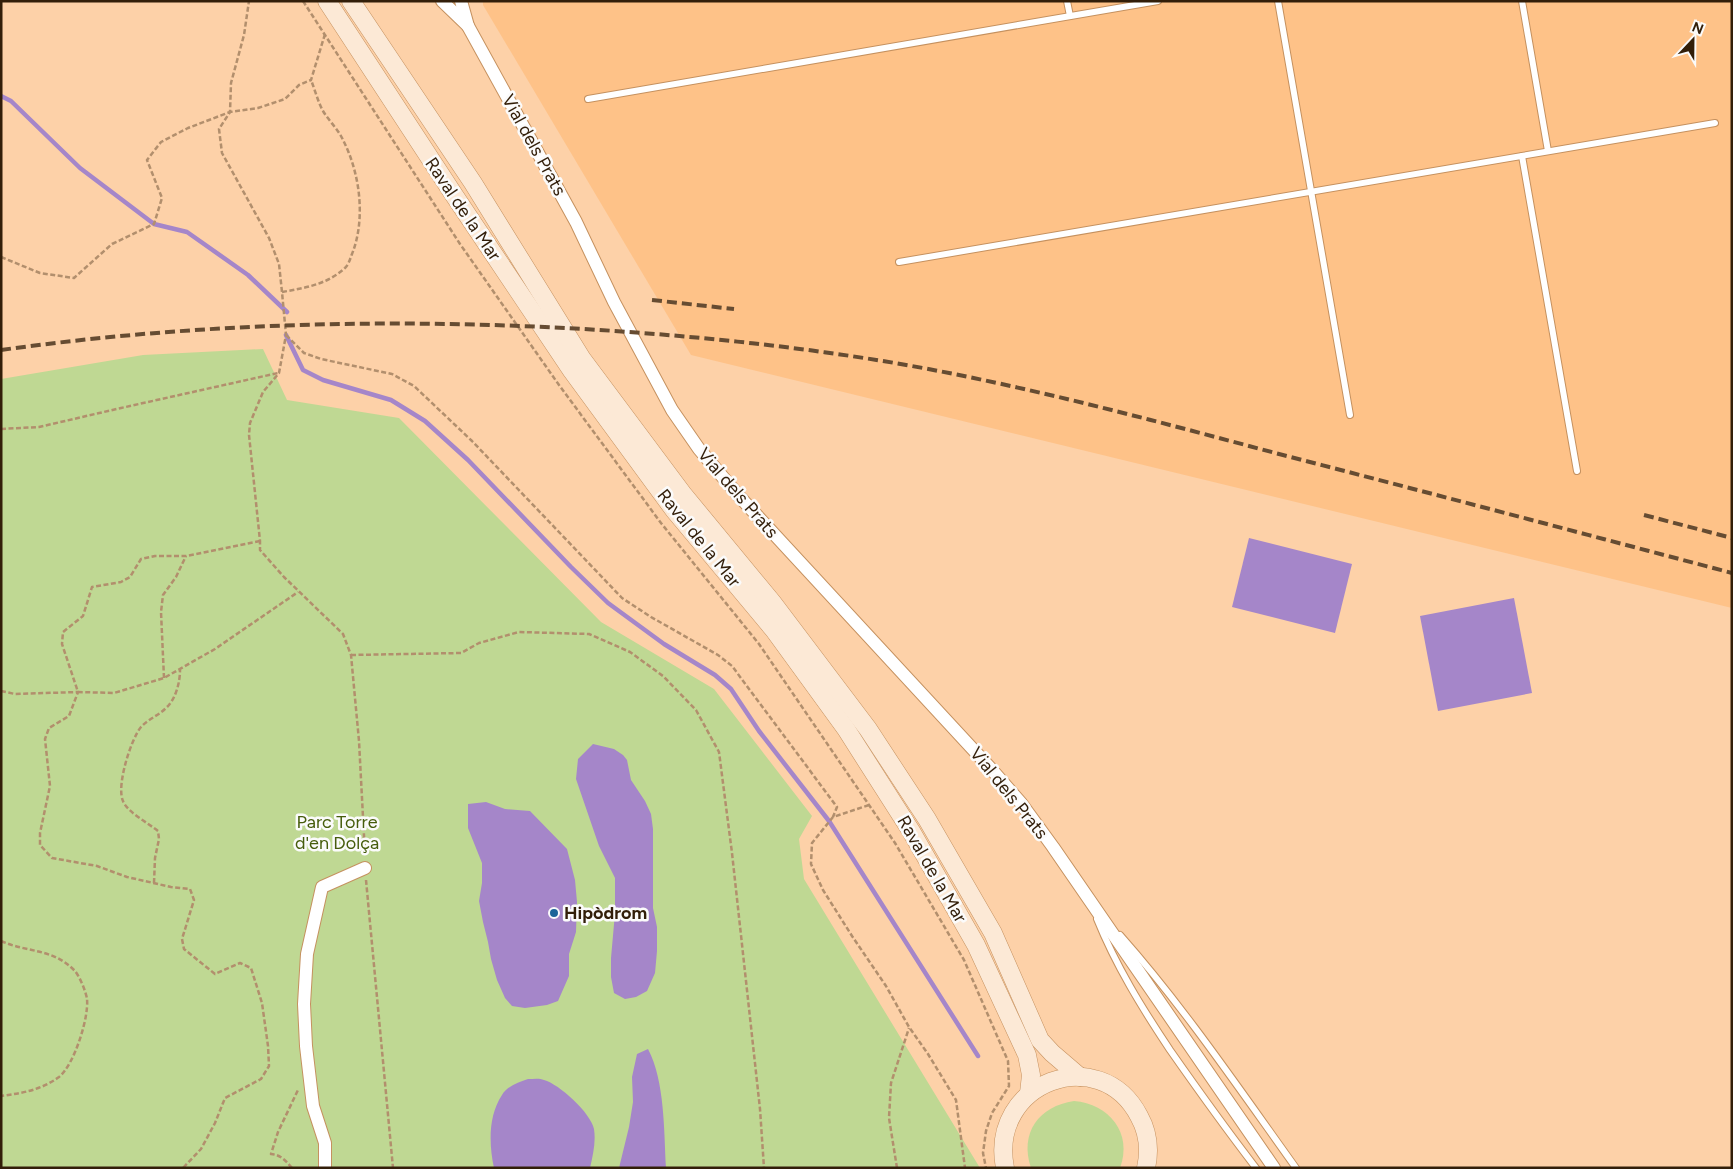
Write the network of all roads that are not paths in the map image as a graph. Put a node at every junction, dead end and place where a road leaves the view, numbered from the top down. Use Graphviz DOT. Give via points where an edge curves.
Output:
graph roads {
  1 [pos="327,1"];
  2 [pos="351,1"];
  3 [pos="442,1"];
  4 [pos="461,1"];
  5 [pos="1067,1"];
  6 [pos="1158,1"];
  7 [pos="1278,1"];
  8 [pos="1522,1"];
  9 [pos="1070,16"];
  10 [pos="468,26"];
  11 [pos="588,98"];
  12 [pos="1715,123"];
  13 [pos="1548,151"];
  14 [pos="1522,156"];
  15 [pos="1311,192"];
  16 [pos="898,262"];
  17 [pos="1350,415"];
  18 [pos="1577,471"];
  19 [pos="365,868"];
  20 [pos="1091,902"];
  21 [pos="1080,1077"];
  22 [pos="1029,1093"];
  23 [pos="325,1168"];
  24 [pos="1005,1168"];
  25 [pos="1146,1168"];
  26 [pos="1256,1168"];
  27 [pos="1274,1168"];
  28 [pos="1296,1168"];
  1 -- 22 [label="street, Raval de la Mar" via="572,371 674,510 774,630 846,729 911,831 976,945 1026,1055 1031,1075"];
  2 -- 21 [label="street, Raval de la Mar" via="473,183 582,359 682,493 772,602 868,729 927,819 993,933 1040,1040"];
  3 -- 10 [label="street, Vial dels Prats"];
  4 -- 10 [label="street, Vial dels Prats"];
  5 -- 9 [label="lane"];
  6 -- 9 [label="lane"];
  7 -- 15 [label="lane"];
  8 -- 13 [label="lane"];
  9 -- 11 [label="lane"];
  10 -- 20 [label="street, Vial dels Prats" via="576,222 614,302 672,410 699,449 994,771 1021,803"];
  12 -- 13 [label="lane"];
  13 -- 14 [label="lane"];
  14 -- 15 [label="lane"];
  14 -- 18 [label="lane"];
  15 -- 16 [label="lane"];
  15 -- 17 [label="lane"];
  19 -- 23 [label="street" via="322,887 307,954 304,1004 308,1065 313,1106 325,1144"];
  20 -- 26 [label="lane, Vial dels Prats" via="1108,947 1129,986 1209,1106"];
  20 -- 27 [label="street, Vial dels Prats"];
  20 -- 28 [label="lane, Vial dels Prats" via="1172,999"];
  21 -- 22 [label="street, Raval de la Mar" via="1053,1081"];
  21 -- 25 [label="street, Raval de la Mar" via="1112,1087 1137,1111 1148,1143"];
  22 -- 24 [label="street, Raval de la Mar" via="1011,1115 1006,1129 1003,1142"];
}
